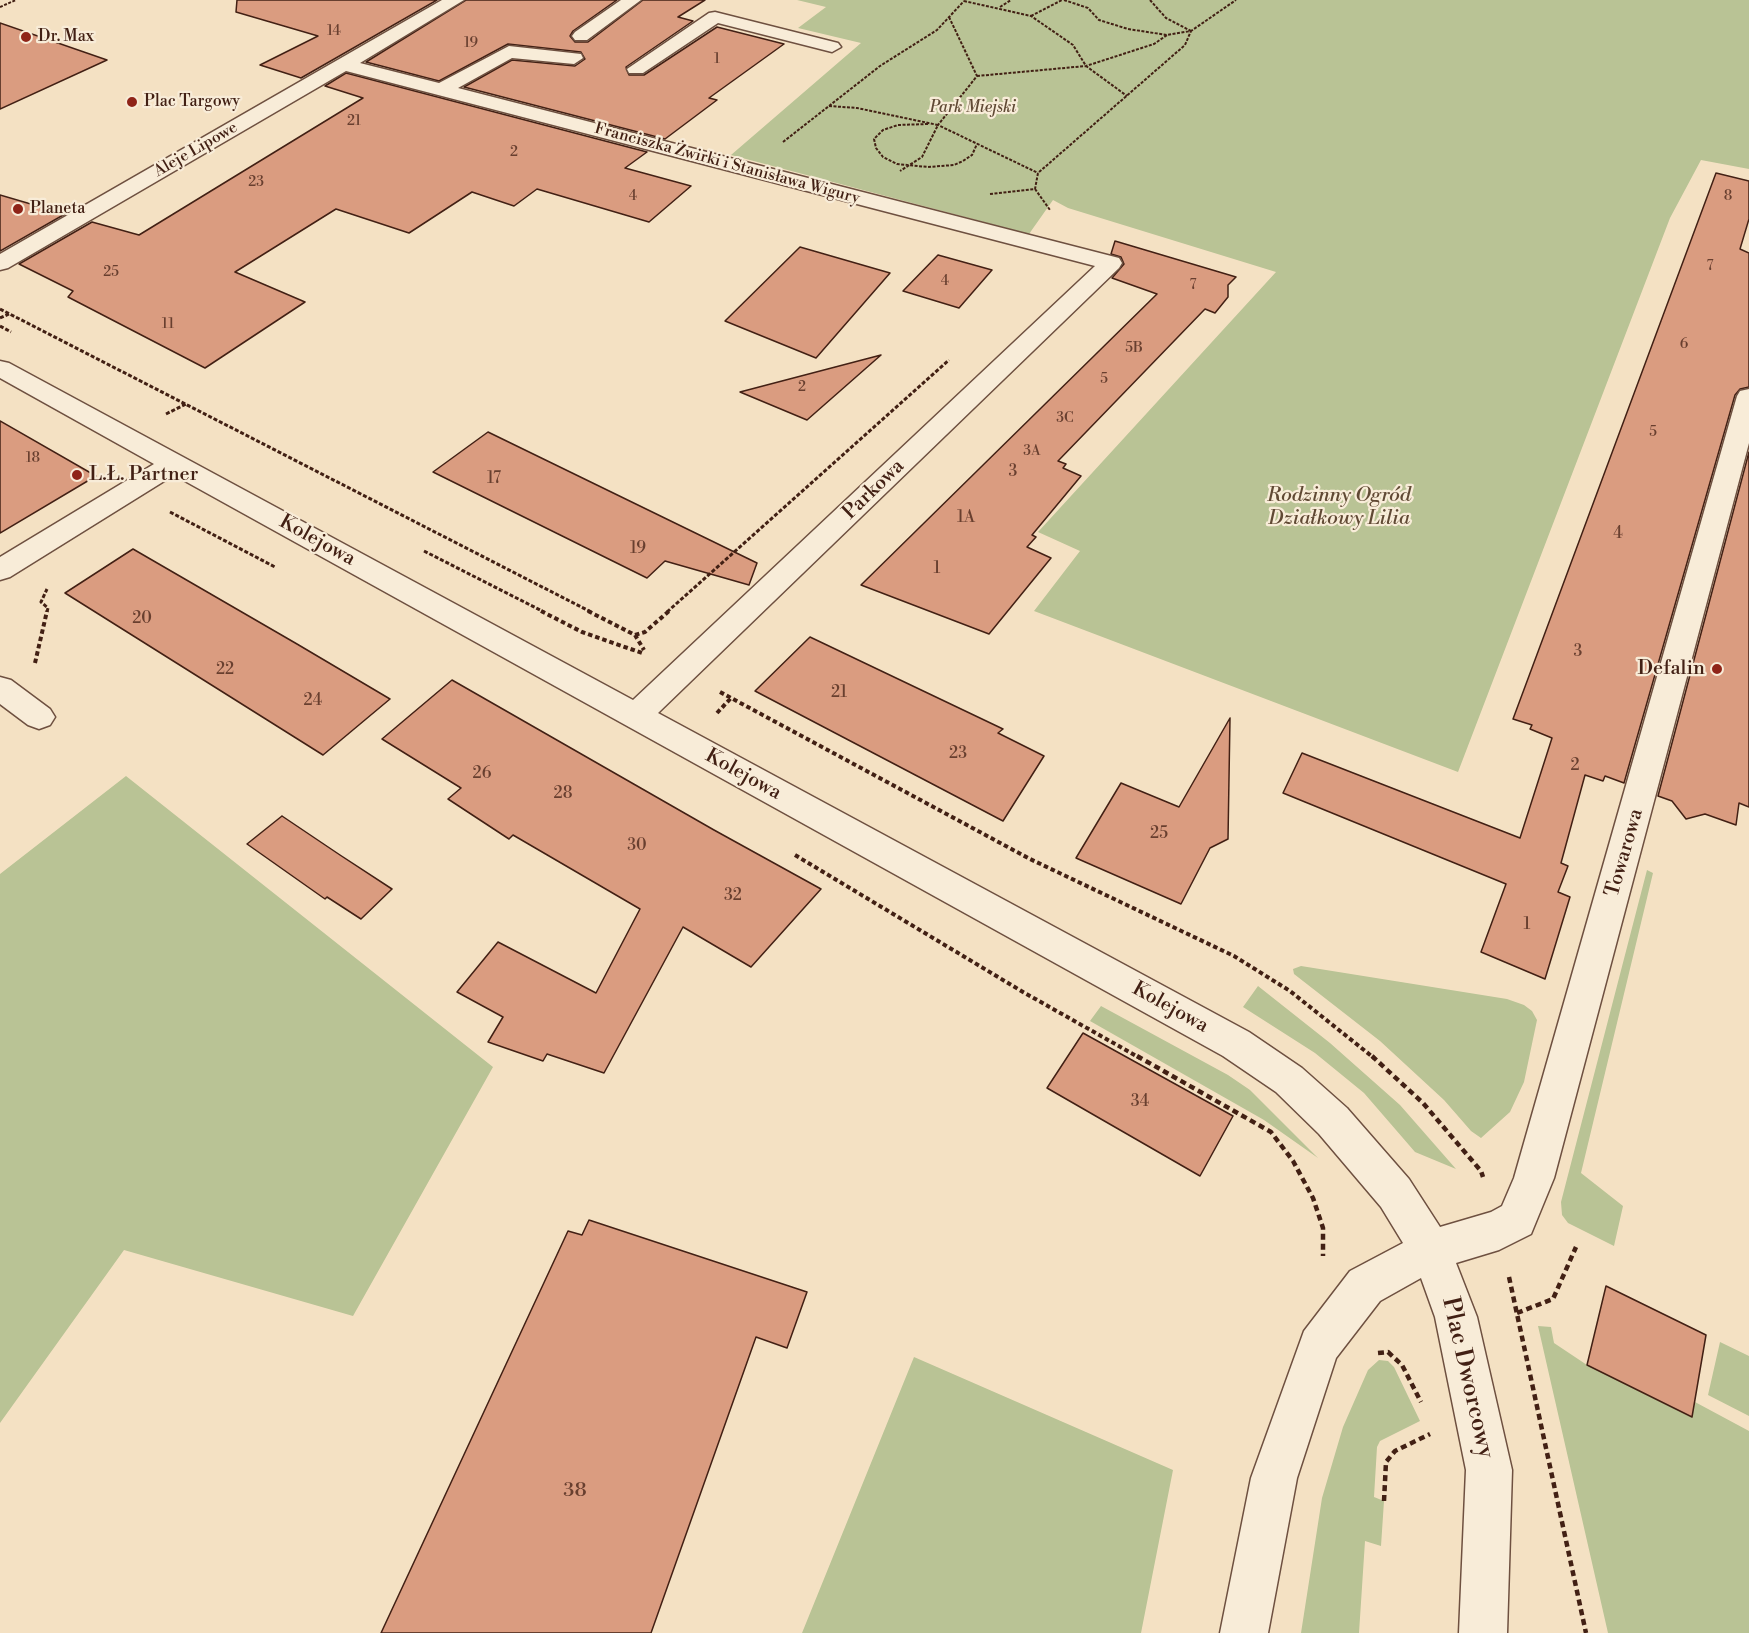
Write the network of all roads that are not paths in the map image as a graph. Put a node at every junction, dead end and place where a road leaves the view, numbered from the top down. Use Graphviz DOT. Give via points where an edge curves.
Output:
graph roads {
  1 [pos="455,0"];
  2 [pos="632,0"];
  3 [pos="580,36"];
  4 [pos="832,46"];
  5 [pos="574,58"];
  6 [pos="343,64"];
  7 [pos="636,69"];
  8 [pos="442,89"];
  9 [pos="0,263"];
  10 [pos="1111,263"];
  11 [pos="0,368"];
  12 [pos="1749,396"];
  13 [pos="174,463"];
  14 [pos="0,570"];
  15 [pos="636,715"];
  16 [pos="1431,1250"];
  17 [pos="1244,1633"];
  18 [pos="1483,1633"];
  1 -- 6 [label="street, Aleje Lipowe"];
  2 -- 3 [label="street"];
  4 -- 7 [label="street" via="715,17"];
  5 -- 8 [label="street" via="509,52"];
  6 -- 8 [label="street, Franciszka Żwirki i Stanisława Wigury"];
  6 -- 9 [label="street, Aleje Lipowe"];
  8 -- 10 [label="street, Franciszka Żwirki i Stanisława Wigury"];
  10 -- 15 [label="street, Parkowa"];
  11 -- 13 [label="street, Kolejowa"];
  12 -- 16 [label="street, Towarowa" via="1534,1178 1517,1220 1498,1230"];
  13 -- 14 [label="street"];
  13 -- 15 [label="street, Kolejowa"];
  15 -- 16 [label="street, Kolejowa" via="1236,1044 1289,1080 1333,1121 1395,1193"];
  16 -- 17 [label="street" via="1365,1286 1319,1347 1274,1478"];
  16 -- 18 [label="street, Plac Dworcowy" via="1456,1317 1489,1470"];
}
